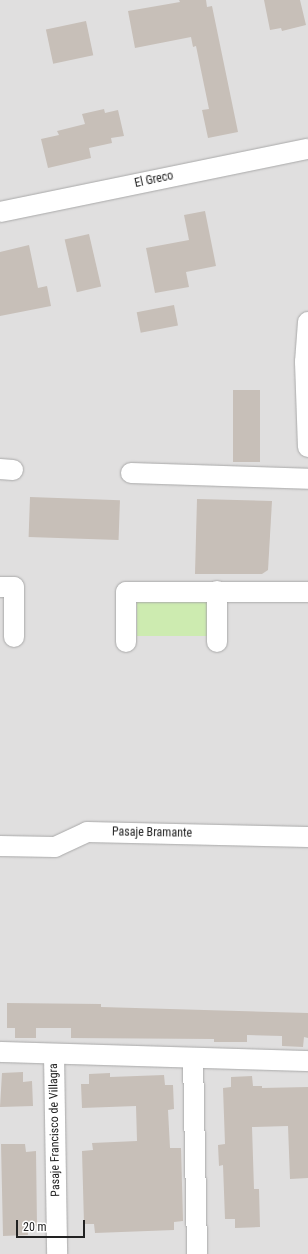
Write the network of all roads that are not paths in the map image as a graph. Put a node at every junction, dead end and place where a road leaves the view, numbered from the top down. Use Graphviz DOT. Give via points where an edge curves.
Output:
graph roads {
  1 [pos="308,148"];
  2 [pos="0,212"];
  3 [pos="308,322"];
  4 [pos="308,447"];
  5 [pos="131,473"];
  6 [pos="308,479"];
  7 [pos="0,587"];
  8 [pos="217,591"];
  9 [pos="308,592"];
  10 [pos="14,637"];
  11 [pos="126,642"];
  12 [pos="217,642"];
  13 [pos="308,837"];
  14 [pos="0,846"];
  15 [pos="0,1052"];
  16 [pos="54,1054"];
  17 [pos="193,1058"];
  18 [pos="308,1061"];
  19 [pos="57,1254"];
  20 [pos="197,1254"];
  1 -- 2 [label="street, El Greco"];
  3 -- 4 [label="street" via="305,362"];
  5 -- 6 [label="street"];
  7 -- 10 [label="street" via="14,587"];
  8 -- 9 [label="street"];
  8 -- 11 [label="street" via="126,592"];
  8 -- 12 [label="street"];
  13 -- 14 [label="street, Pasaje Bramante" via="87,832 55,847"];
  15 -- 16 [label="street"];
  16 -- 17 [label="street"];
  16 -- 19 [label="street, Pasaje Francisco de Villagra"];
  17 -- 18 [label="street"];
  17 -- 20 [label="street"];
}
